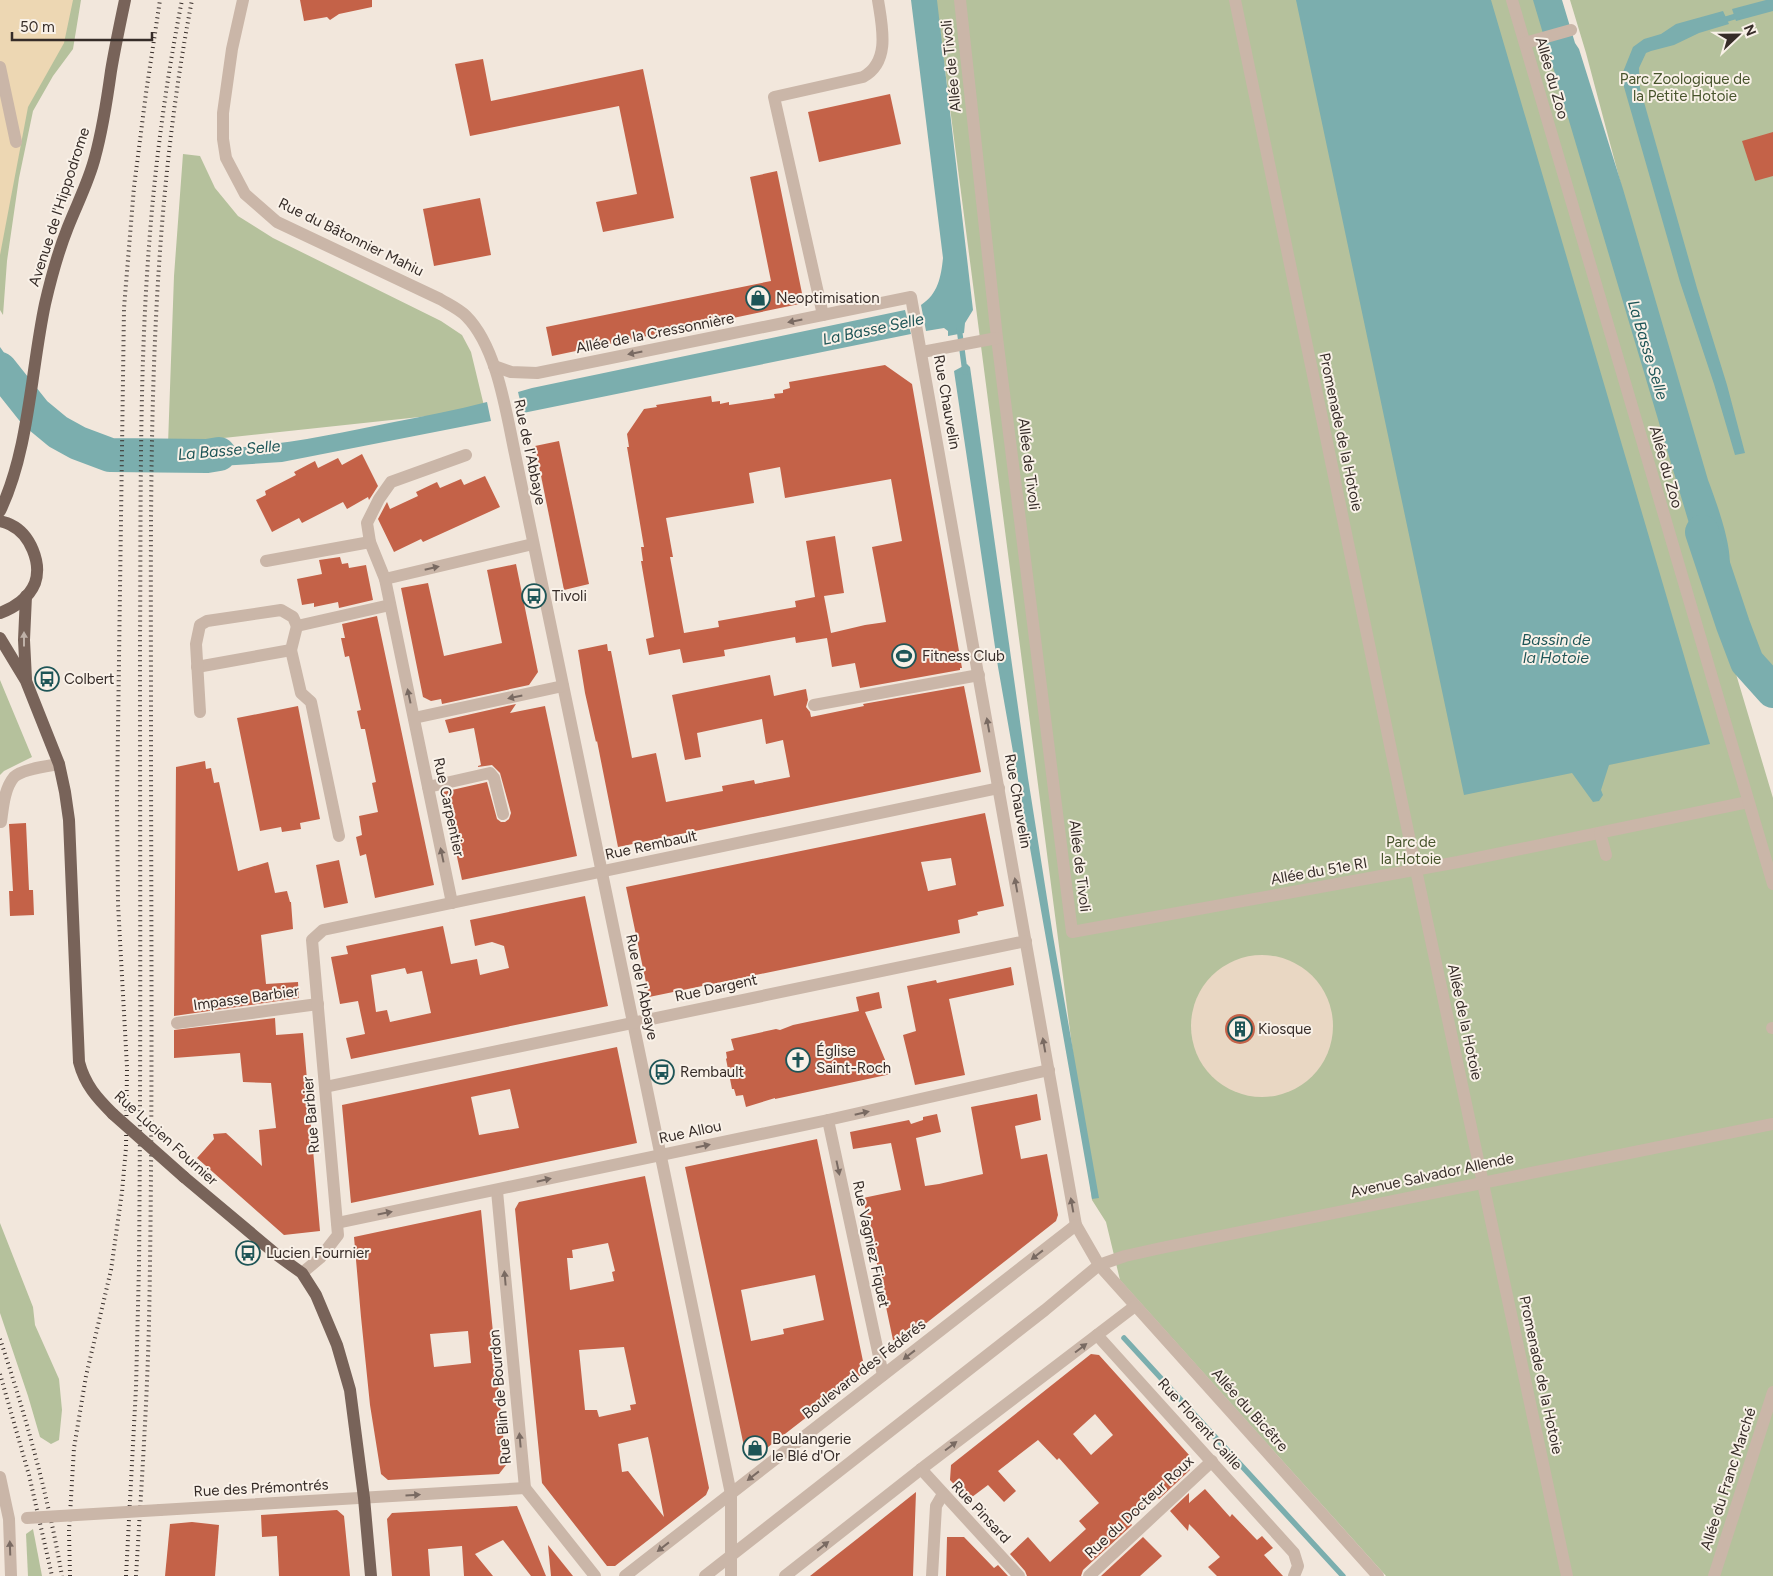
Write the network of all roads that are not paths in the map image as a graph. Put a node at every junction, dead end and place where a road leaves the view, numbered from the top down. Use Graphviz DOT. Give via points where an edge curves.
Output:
graph roads {
  1 [pos="125,0"];
  2 [pos="243,0"];
  3 [pos="878,0"];
  4 [pos="960,0"];
  5 [pos="1235,0"];
  6 [pos="1512,0"];
  7 [pos="1571,30"];
  8 [pos="1525,44"];
  9 [pos="0,67"];
  10 [pos="16,142"];
  11 [pos="911,297"];
  12 [pos="823,315"];
  13 [pos="997,338"];
  14 [pos="922,352"];
  15 [pos="494,366"];
  16 [pos="466,455"];
  17 [pos="0,511"];
  18 [pos="0,521"];
  19 [pos="370,542"];
  20 [pos="533,544"];
  21 [pos="266,561"];
  22 [pos="385,579"];
  23 [pos="26,596"];
  24 [pos="390,605"];
  25 [pos="0,613"];
  26 [pos="297,626"];
  27 [pos="0,638"];
  28 [pos="291,650"];
  29 [pos="197,667"];
  30 [pos="979,675"];
  31 [pos="26,681"];
  32 [pos="563,686"];
  33 [pos="814,705"];
  34 [pos="200,712"];
  35 [pos="414,718"];
  36 [pos="59,764"];
  37 [pos="428,787"];
  38 [pos="999,788"];
  39 [pos="1748,802"];
  40 [pos="503,814"];
  41 [pos="1,822"];
  42 [pos="1600,832"];
  43 [pos="339,836"];
  44 [pos="1606,855"];
  45 [pos="1416,870"];
  46 [pos="602,872"];
  47 [pos="1773,884"];
  48 [pos="452,903"];
  49 [pos="1072,932"];
  50 [pos="312,940"];
  51 [pos="1026,941"];
  52 [pos="318,1004"];
  53 [pos="633,1022"];
  54 [pos="178,1023"];
  55 [pos="1048,1070"];
  56 [pos="325,1087"];
  57 [pos="828,1120"];
  58 [pos="1773,1124"];
  59 [pos="660,1154"];
  60 [pos="1482,1182"];
  61 [pos="497,1191"];
  62 [pos="337,1223"];
  63 [pos="1076,1225"];
  64 [pos="1099,1265"];
  65 [pos="302,1273"];
  66 [pos="1135,1306"];
  67 [pos="1097,1335"];
  68 [pos="883,1375"];
  69 [pos="1773,1392"];
  70 [pos="1212,1462"];
  71 [pos="921,1469"];
  72 [pos="0,1477"];
  73 [pos="525,1488"];
  74 [pos="732,1494"];
  75 [pos="943,1494"];
  76 [pos="364,1498"];
  77 [pos="4,1520"];
  78 [pos="731,1556"];
  79 [pos="11,1576"];
  80 [pos="371,1576"];
  81 [pos="595,1576"];
  82 [pos="625,1576"];
  83 [pos="706,1576"];
  84 [pos="731,1576"];
  85 [pos="784,1576"];
  86 [pos="932,1576"];
  87 [pos="1019,1576"];
  88 [pos="1089,1576"];
  89 [pos="1294,1576"];
  90 [pos="1378,1576"];
  91 [pos="1567,1576"];
  92 [pos="1714,1576"];
  1 -- 17 [label="main road, Avenue de l'Hippodrome" via="99,143 45,303 23,438 9,493"];
  2 -- 15 [label="street, Rue du Bâtonnier Mahiu" via="224,104 223,139 226,158 245,194 277,222 440,299 465,315 479,332"];
  3 -- 12 [label="street" via="883,38 877,66 872,72 864,77 774,97"];
  4 -- 13 [label="street, Allée de Tivoli"];
  5 -- 45 [label="street, Promenade de la Hotoie"];
  6 -- 8 [label="street, Allée du Zoo"];
  7 -- 8 [label="street"];
  8 -- 39 [label="street, Allée du Zoo"];
  9 -- 10 [label="street"];
  11 -- 12 [label="street, Allée de la Cressonnière"];
  11 -- 14 [label="street, Rue Chauvelin"];
  12 -- 15 [label="street, Allée de la Cressonnière, one-way" via="537,373 511,372"];
  13 -- 14 [label="street"];
  13 -- 49 [label="street, Allée de Tivoli"];
  14 -- 30 [label="street, Rue Chauvelin"];
  15 -- 20 [label="street, Rue de l'Abbaye"];
  16 -- 19 [label="street" via="391,482 367,523"];
  18 -- 23 [label="main road" via="23,534 36,559 34,584"];
  19 -- 21 [label="street"];
  19 -- 22 [label="street, Rue Carpentier"];
  22 -- 20 [label="street, one-way"];
  20 -- 32 [label="street, Rue de l'Abbaye"];
  22 -- 24 [label="street, Rue Carpentier"];
  23 -- 25 [label="main road" via="14,607"];
  31 -- 23 [label="main road, Rue Lucien Fournier, one-way"];
  24 -- 26 [label="street"];
  35 -- 24 [label="street, Rue Carpentier, one-way"];
  26 -- 28 [label="street"];
  26 -- 29 [label="street" via="293,617 281,610 207,621 200,625 196,644"];
  27 -- 31 [label="main road, Rue Lucien Fournier"];
  28 -- 29 [label="street"];
  28 -- 43 [label="street" via="301,693 311,702"];
  29 -- 34 [label="street"];
  30 -- 33 [label="street"];
  38 -- 30 [label="street, Rue Chauvelin, one-way"];
  31 -- 36 [label="main road, Rue Lucien Fournier"];
  32 -- 35 [label="street, one-way"];
  32 -- 46 [label="street, Rue de l'Abbaye"];
  35 -- 37 [label="street, Rue Carpentier"];
  36 -- 41 [label="street" via="37,767 15,776 5,794"];
  36 -- 65 [label="main road, Rue Lucien Fournier, bridge" via="69,820 79,1062 87,1085 113,1114 184,1177"];
  37 -- 40 [label="street" via="490,773"];
  48 -- 37 [label="street, Rue Carpentier, one-way"];
  38 -- 46 [label="street, Rue Rembault"];
  51 -- 38 [label="street, Rue Chauvelin, one-way"];
  39 -- 42 [label="street, Allée du 51e RI"];
  39 -- 47 [label="street, Allée du Zoo"];
  42 -- 44 [label="street"];
  42 -- 45 [label="street, Allée du 51e RI"];
  45 -- 49 [label="street, Allée du 51e RI"];
  45 -- 60 [label="street, Allée de la Hotoie"];
  46 -- 48 [label="street, Rue Rembault"];
  46 -- 53 [label="street, Rue de l'Abbaye"];
  48 -- 50 [label="street, Rue Rembault" via="323,930"];
  50 -- 52 [label="street, Rue Barbier"];
  51 -- 53 [label="street, Rue Dargent"];
  55 -- 51 [label="street, Rue Chauvelin, one-way"];
  52 -- 54 [label="street, Impasse Barbier"];
  52 -- 56 [label="street, Rue Barbier"];
  53 -- 56 [label="street, Rue Dargent"];
  53 -- 59 [label="street, Rue de l'Abbaye"];
  57 -- 55 [label="street, Rue Allou, one-way"];
  63 -- 55 [label="street, Rue Chauvelin, one-way"];
  56 -- 62 [label="street, Rue Barbier"];
  59 -- 57 [label="street, Rue Allou, one-way"];
  57 -- 68 [label="street, Rue Vagniez Fiquet, one-way"];
  58 -- 60 [label="street, Avenue Salvador Allende"];
  61 -- 59 [label="street, Rue Allou, one-way"];
  59 -- 74 [label="street, Rue de l'Abbaye"];
  60 -- 64 [label="street, Avenue Salvador Allende" via="1152,1249"];
  60 -- 91 [label="street, Promenade de la Hotoie"];
  62 -- 61 [label="street, Rue Allou, one-way"];
  73 -- 61 [label="street, Rue Blin de Bourdon, one-way"];
  62 -- 65 [label="street, Rue Barbier" via="338,1235 320,1258"];
  63 -- 64 [label="street, Rue Chauvelin"];
  63 -- 68 [label="street, Boulevard des Fédérés, one-way"];
  64 -- 66 [label="street, Allée du Bicêtre"];
  64 -- 78 [label="street"];
  65 -- 76 [label="main road, Rue Lucien Fournier" via="316,1295 337,1345 350,1390"];
  66 -- 67 [label="street"];
  66 -- 90 [label="street, Allée du Bicêtre"];
  67 -- 70 [label="street, Rue Florent Caille"];
  71 -- 67 [label="street, one-way"];
  68 -- 74 [label="street, Boulevard des Fédérés, one-way"];
  69 -- 92 [label="street, Allée du Franc Marché"];
  70 -- 88 [label="street, Rue du Docteur Roux"];
  70 -- 89 [label="street, Rue Florent Caille" via="1294,1553 1298,1566"];
  71 -- 75 [label="street, Rue Pinsard"];
  85 -- 71 [label="street, one-way"];
  72 -- 77 [label="street"];
  76 -- 73 [label="street, Rue des Prémontrés, one-way"];
  73 -- 81 [label="street"];
  74 -- 78 [label="street, Rue de l'Abbaye"];
  74 -- 82 [label="street, Boulevard des Fédérés, one-way"];
  75 -- 86 [label="street" via="936,1506"];
  75 -- 87 [label="street, Rue Pinsard"];
  76 -- 77 [label="street, Rue des Prémontrés, bridge"];
  76 -- 80 [label="main road, Rue Lucien Fournier"];
  79 -- 77 [label="street, one-way"];
  78 -- 83 [label="street"];
  78 -- 84 [label="street, Rue de l'Abbaye"];
}
